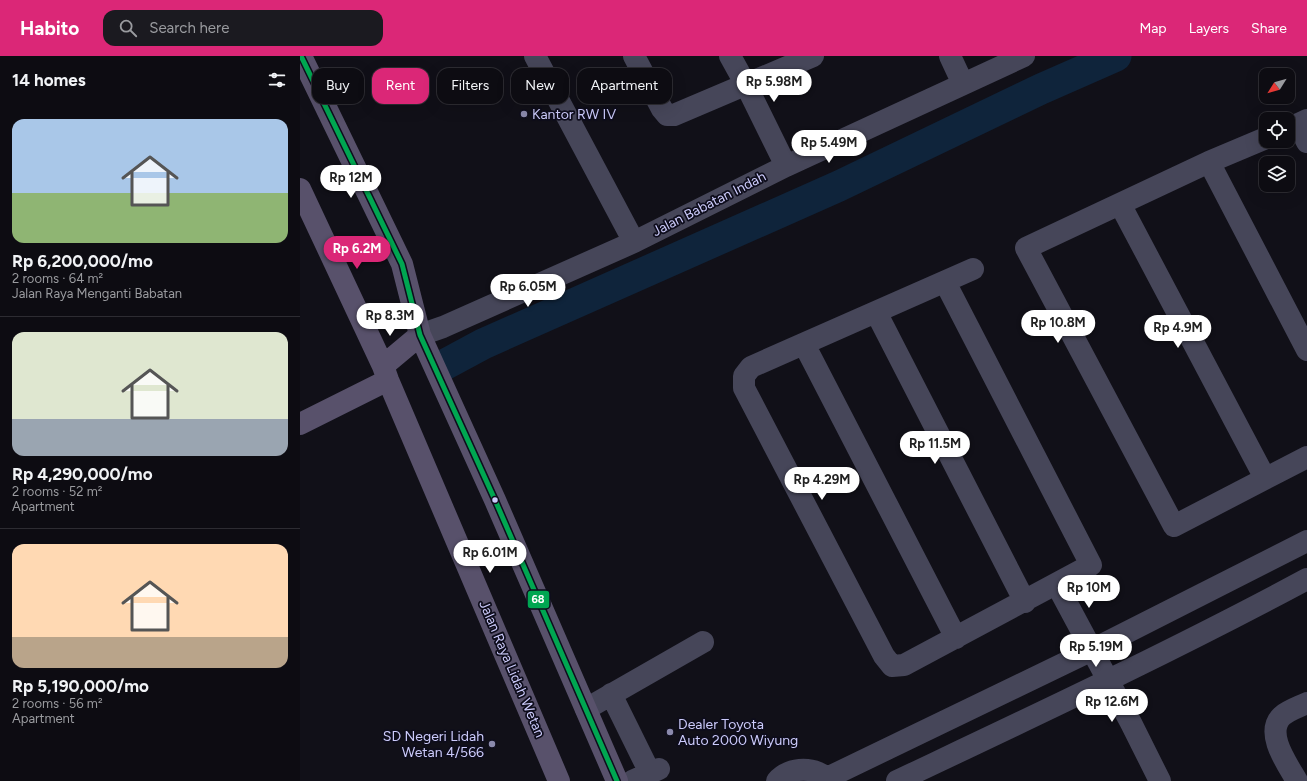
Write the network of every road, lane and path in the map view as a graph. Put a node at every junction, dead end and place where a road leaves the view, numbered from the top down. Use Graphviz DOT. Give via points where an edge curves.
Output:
graph roads {
  1 [pos="301,56"];
  2 [pos="534,56"];
  3 [pos="634,56"];
  4 [pos="730,56"];
  5 [pos="814,56"];
  6 [pos="950,56"];
  7 [pos="1024,56"];
  8 [pos="963,84"];
  9 [pos="746,85"];
  10 [pos="1259,141"];
  11 [pos="1209,162"];
  12 [pos="786,166"];
  13 [pos="300,189"];
  14 [pos="1120,204"];
  15 [pos="634,242"];
  16 [pos="973,269"];
  17 [pos="944,282"];
  18 [pos="876,312"];
  19 [pos="420,335"];
  20 [pos="804,344"];
  21 [pos="1307,350"];
  22 [pos="386,373"];
  23 [pos="300,424"];
  24 [pos="1307,457"];
  25 [pos="1265,478"];
  26 [pos="1307,541"];
  27 [pos="1246,572"];
  28 [pos="1307,579"];
  29 [pos="1057,585"];
  30 [pos="1025,602"];
  31 [pos="1264,602"];
  32 [pos="956,638"];
  33 [pos="703,642"];
  34 [pos="1092,650"];
  35 [pos="1108,681"];
  36 [pos="610,694"];
  37 [pos="1307,702"];
  38 [pos="586,709"];
  39 [pos="647,774"];
  40 [pos="1152,778"];
  41 [pos="828,779"];
  42 [pos="559,781"];
  43 [pos="617,781"];
  44 [pos="777,781"];
  45 [pos="897,781"];
  46 [pos="1297,781"];
  1 -- 19 [label="main road" via="402,264"];
  2 -- 15 [label="street"];
  3 -- 9 [label="street" via="667,115 674,116"];
  4 -- 9 [label="street"];
  5 -- 9 [label="street"];
  6 -- 8 [label="street"];
  7 -- 8 [label="street, Jalan Babatan Indah"];
  8 -- 12 [label="street, Jalan Babatan Indah"];
  9 -- 12 [label="street"];
  10 -- 11 [label="street"];
  11 -- 14 [label="street"];
  11 -- 21 [label="street"];
  12 -- 15 [label="street, Jalan Babatan Indah"];
  13 -- 22 [label="main road, Jalan Raya Lidah Wetan"];
  14 -- 25 [label="street"];
  14 -- 25 [label="street" via="1026,248 1174,526"];
  15 -- 19 [label="street, Jalan Babatan Indah"];
  16 -- 17 [label="street"];
  17 -- 18 [label="street"];
  17 -- 29 [label="street" via="1091,565"];
  18 -- 20 [label="street"];
  18 -- 30 [label="street"];
  19 -- 22 [label="main road"];
  19 -- 38 [label="main road"];
  20 -- 32 [label="street"];
  20 -- 32 [label="street" via="751,367 744,376 744,388 751,402 884,656 892,666 904,665"];
  22 -- 23 [label="main road"];
  22 -- 42 [label="main road, Jalan Raya Lidah Wetan"];
  24 -- 25 [label="street"];
  26 -- 27 [label="street"];
  27 -- 31 [label="street"];
  27 -- 34 [label="street"];
  28 -- 31 [label="street"];
  29 -- 30 [label="street"];
  29 -- 34 [label="street"];
  30 -- 32 [label="street"];
  31 -- 35 [label="street"];
  33 -- 36 [label="street"];
  34 -- 35 [label="street"];
  34 -- 41 [label="street"];
  35 -- 40 [label="street"];
  35 -- 45 [label="street"];
  36 -- 38 [label="street"];
  36 -- 39 [label="street"];
  37 -- 46 [label="street" via="1282,717 1276,729 1278,746"];
  38 -- 43 [label="main road"];
  41 -- 44 [label="street" via="812,770 795,770"];
}
